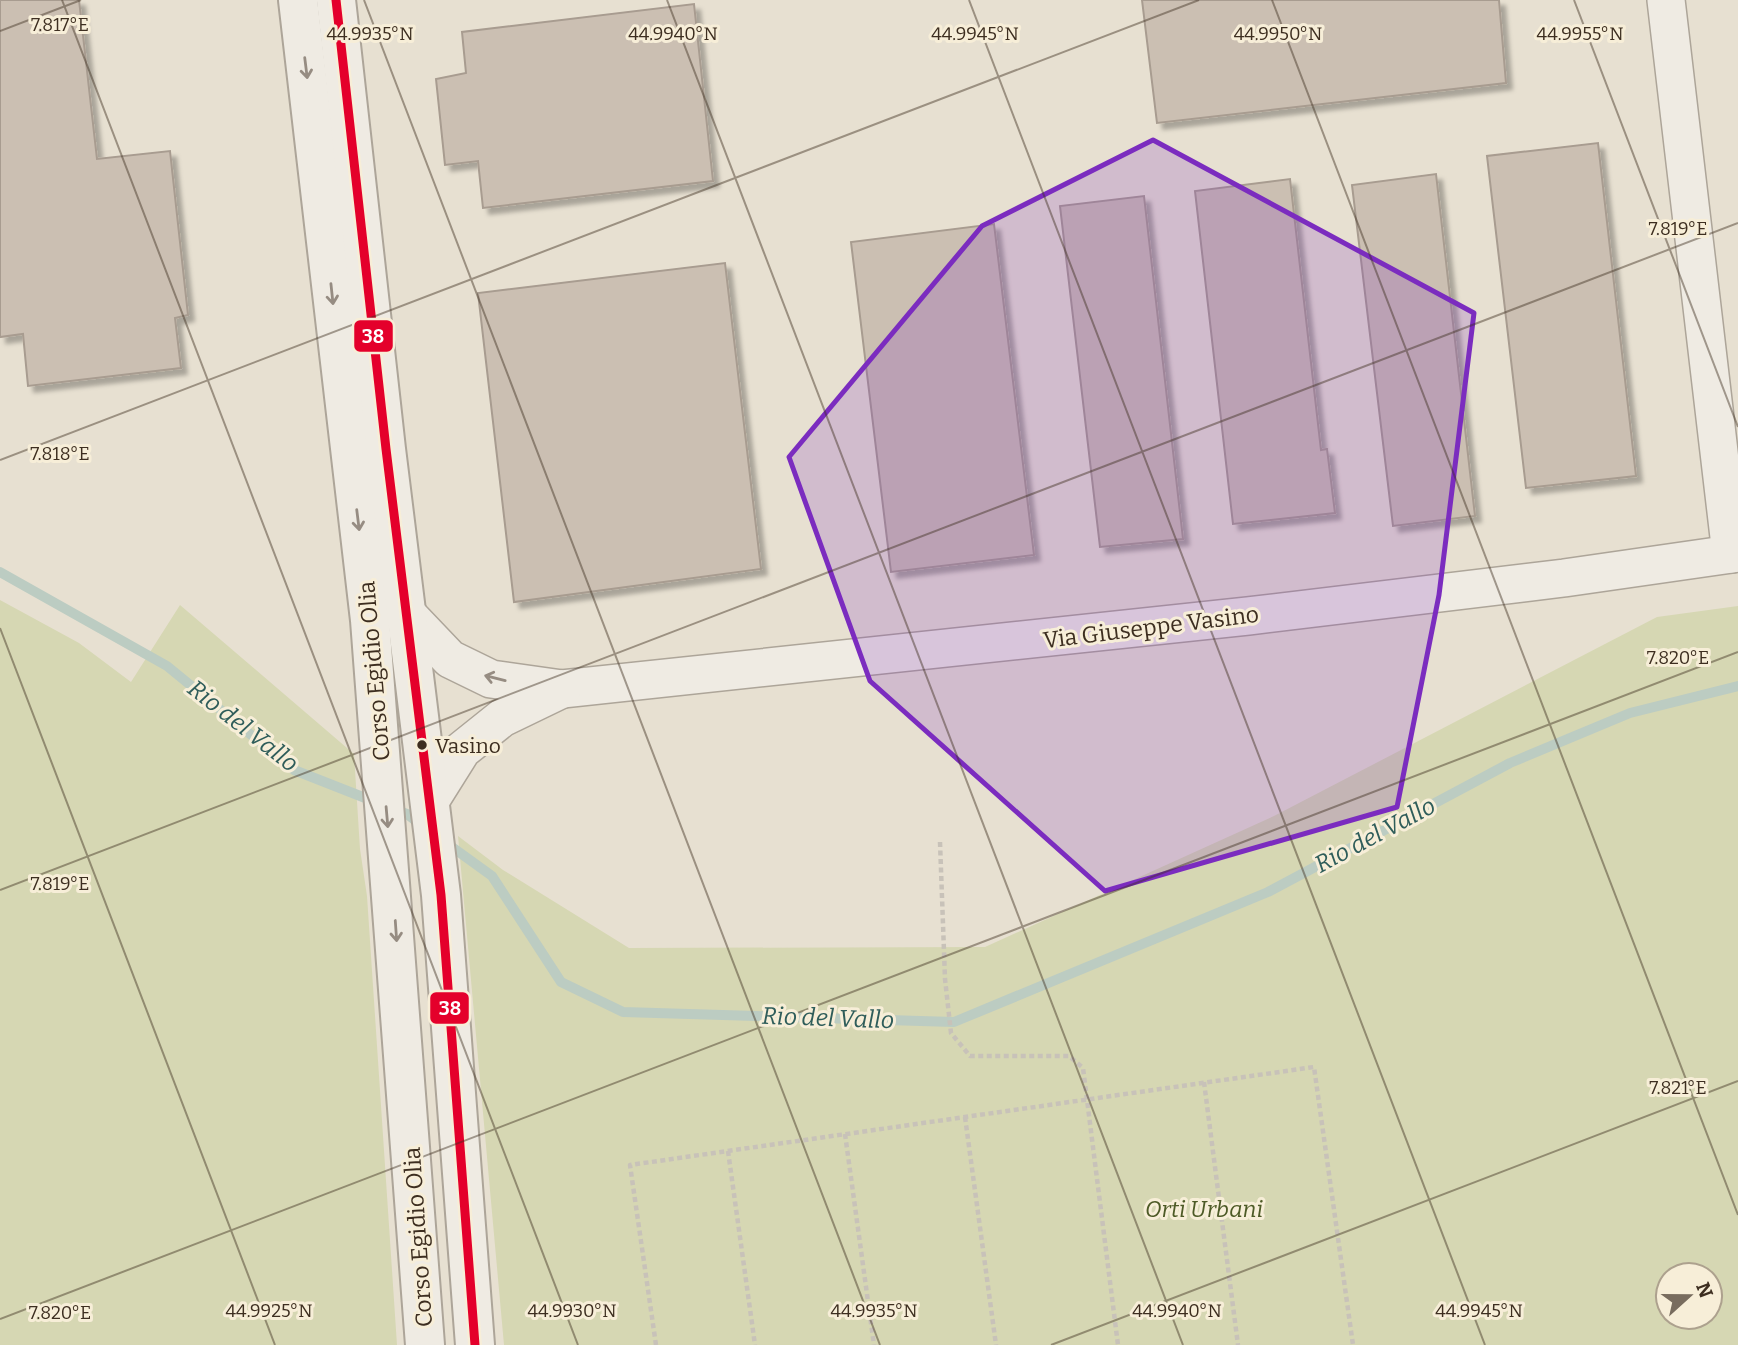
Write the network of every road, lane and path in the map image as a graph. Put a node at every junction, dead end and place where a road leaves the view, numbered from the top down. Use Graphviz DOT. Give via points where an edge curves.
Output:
graph roads {
  1 [pos="298,0"];
  2 [pos="336,0"];
  3 [pos="1665,0"];
  4 [pos="1734,554"];
  5 [pos="408,615"];
  6 [pos="562,689"];
  7 [pos="430,801"];
  8 [pos="940,842"];
  9 [pos="1204,1082"];
  10 [pos="1086,1099"];
  11 [pos="965,1117"];
  12 [pos="845,1134"];
  13 [pos="729,1151"];
  14 [pos="425,1345"];
  15 [pos="475,1345"];
  16 [pos="656,1345"];
  17 [pos="755,1345"];
  18 [pos="874,1345"];
  19 [pos="996,1345"];
  20 [pos="1118,1345"];
  21 [pos="1238,1345"];
  22 [pos="1353,1345"];
  1 -- 14 [label="street, Corso Egidio Olia, one-way" via="370,620"];
  2 -- 5 [label="street, Corso Egidio Olia"];
  3 -- 4 [label="street"];
  4 -- 6 [label="street, Via Giuseppe Vasino" via="1248,617"];
  6 -- 5 [label="street, Via Giuseppe Vasino, one-way" via="491,678 450,659"];
  5 -- 7 [label="street, Corso Egidio Olia"];
  6 -- 7 [label="street, Via Giuseppe Vasino" via="502,718 462,750"];
  7 -- 15 [label="street, Corso Egidio Olia"];
  8 -- 10 [label="path" via="951,1033 970,1055 1069,1056 1083,1068"];
  9 -- 10 [label="path"];
  9 -- 21 [label="path"];
  9 -- 22 [label="path" via="1314,1067"];
  10 -- 11 [label="path"];
  10 -- 20 [label="path"];
  11 -- 12 [label="path"];
  11 -- 19 [label="path"];
  12 -- 13 [label="path"];
  12 -- 18 [label="path"];
  13 -- 16 [label="path" via="630,1164"];
  13 -- 17 [label="path"];
}
